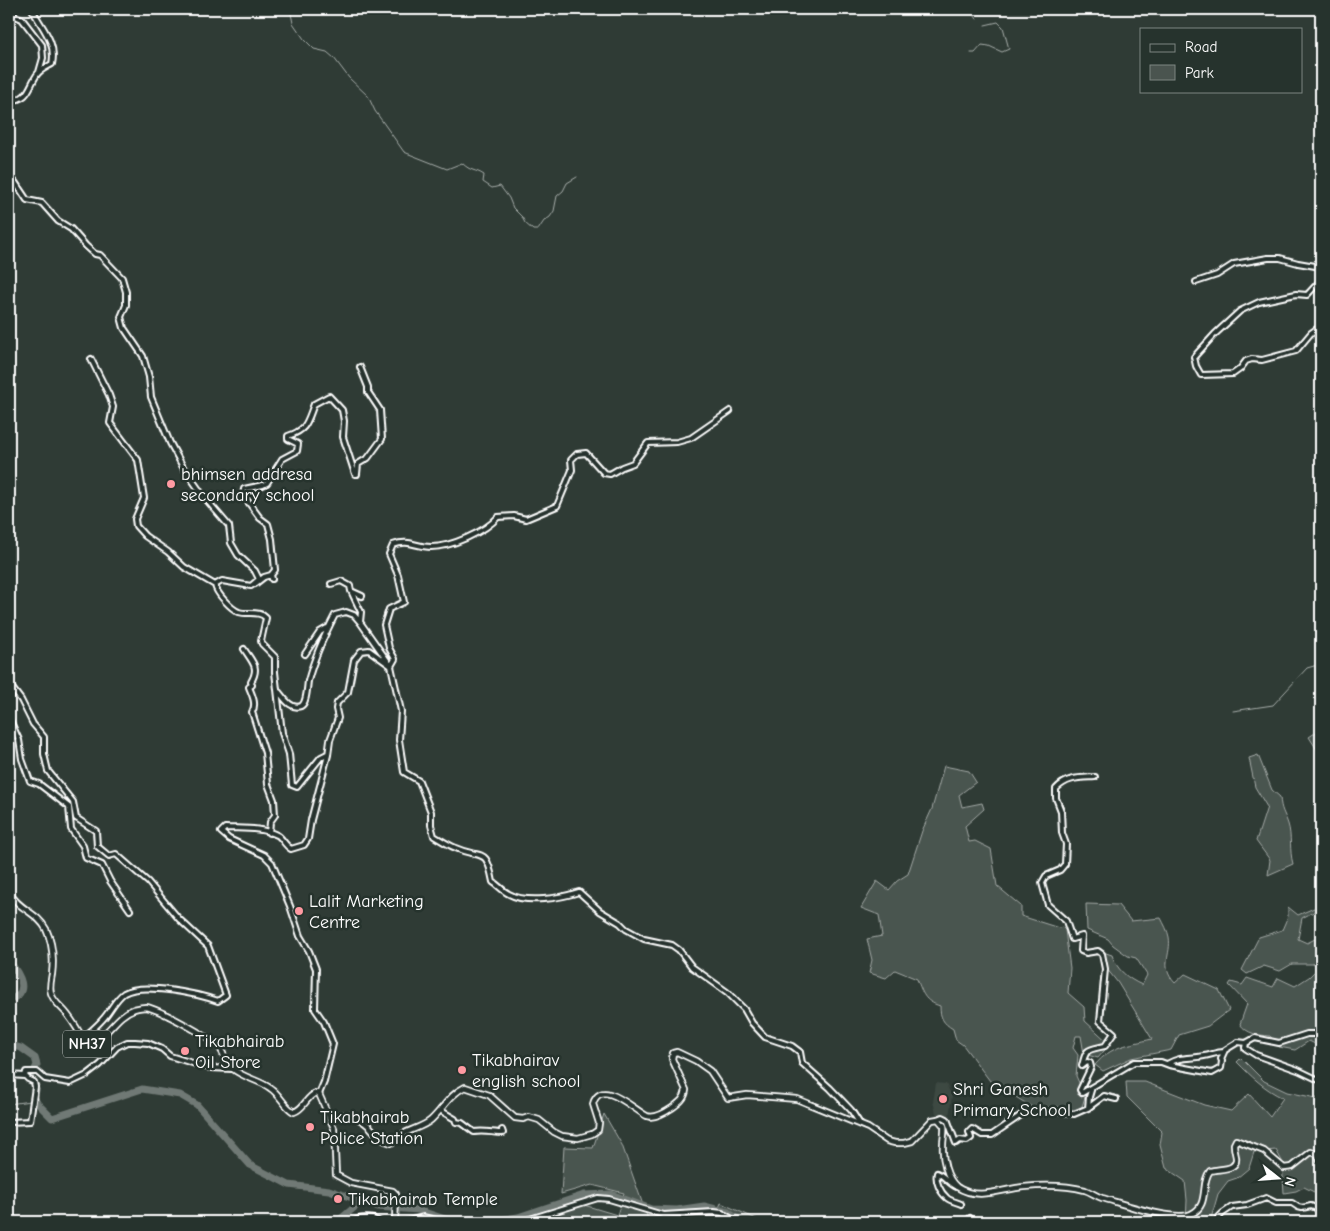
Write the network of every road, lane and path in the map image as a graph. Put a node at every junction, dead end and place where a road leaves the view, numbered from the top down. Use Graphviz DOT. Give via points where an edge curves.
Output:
graph roads {
  1 [pos="32,9"];
  2 [pos="9,10"];
  3 [pos="39,72"];
  4 [pos="9,101"];
  5 [pos="9,176"];
  6 [pos="1321,267"];
  7 [pos="1321,280"];
  8 [pos="1196,282"];
  9 [pos="1321,326"];
  10 [pos="91,359"];
  11 [pos="360,367"];
  12 [pos="730,411"];
  13 [pos="331,584"];
  14 [pos="215,585"];
  15 [pos="251,586"];
  16 [pos="352,591"];
  17 [pos="362,596"];
  18 [pos="360,622"];
  19 [pos="327,628"];
  20 [pos="244,648"];
  21 [pos="305,654"];
  22 [pos="391,666"];
  23 [pos="9,684"];
  24 [pos="278,690"];
  25 [pos="9,718"];
  26 [pos="328,755"];
  27 [pos="1095,777"];
  28 [pos="76,818"];
  29 [pos="71,829"];
  30 [pos="269,833"];
  31 [pos="9,850"];
  32 [pos="9,860"];
  33 [pos="9,892"];
  34 [pos="130,910"];
  35 [pos="1321,1034"];
  36 [pos="83,1038"];
  37 [pos="1246,1043"];
  38 [pos="1224,1052"];
  39 [pos="1167,1064"];
  40 [pos="232,1069"];
  41 [pos="9,1075"];
  42 [pos="25,1076"];
  43 [pos="1321,1081"];
  44 [pos="1092,1086"];
  45 [pos="319,1094"];
  46 [pos="1116,1099"];
  47 [pos="1088,1108"];
  48 [pos="441,1109"];
  49 [pos="330,1116"];
  50 [pos="938,1119"];
  51 [pos="9,1122"];
  52 [pos="860,1124"];
  53 [pos="502,1130"];
  54 [pos="1321,1163"];
  55 [pos="959,1188"];
  56 [pos="961,1204"];
  57 [pos="1321,1210"];
  58 [pos="352,1222"];
  59 [pos="370,1222"];
  60 [pos="378,1222"];
  61 [pos="395,1222"];
  62 [pos="404,1222"];
  63 [pos="444,1222"];
  64 [pos="520,1222"];
  65 [pos="737,1222"];
  66 [pos="1214,1222"];
  1 -- 3 [label="street" via="54,50 52,64"];
  2 -- 3 [label="street" via="22,19 42,45"];
  3 -- 4 [label="street" via="28,92"];
  5 -- 15 [label="street" via="27,200 44,205 122,278 126,292 126,305 121,317 124,328 143,356 152,397 170,443 183,468 229,526 231,542 238,554 255,571 259,579"];
  6 -- 8 [label="street" via="1268,258 1234,264 1218,275"];
  7 -- 9 [label="street" via="1307,295 1296,294 1259,302 1240,311 1194,357 1196,366 1201,375 1233,374 1252,359 1262,360 1296,351"];
  10 -- 14 [label="street" via="113,407 110,423 138,460 144,498 135,519 136,526 184,567"];
  11 -- 15 [label="street" via="368,392 380,410 382,439 368,458 358,464 357,474 354,474 343,436 342,410 329,396 314,404 305,427 288,436 298,444 297,451 282,459 267,483 244,489 243,495 268,524 275,570 272,577 264,577"];
  12 -- 22 [label="street" via="691,438 648,443 633,463 610,474 604,473 586,453 577,454 571,460 572,470 557,506 534,517 498,518 482,531 448,544 431,547 403,541 393,545 389,554 404,602 389,609 384,625 395,659"];
  13 -- 16 [label="street" via="341,581"];
  14 -- 15 [label="street" via="222,581"];
  14 -- 24 [label="street" via="218,594 238,612 260,614 266,618 261,641 275,657"];
  16 -- 17 [label="street"];
  16 -- 18 [label="street" via="361,612"];
  18 -- 19 [label="street" via="346,612 335,615"];
  18 -- 22 [label="street"];
  19 -- 21 [label="street" via="320,632"];
  19 -- 24 [label="street" via="304,703 295,706 286,701"];
  20 -- 30 [label="street" via="256,669 249,687 254,698 252,712 265,753 268,784 274,800 275,815 270,822"];
  22 -- 26 [label="street" via="369,650 361,651 354,660 348,692 337,703 338,718"];
  22 -- 52 [label="street" via="401,711 399,740 404,772 420,782 431,812 434,836 456,849 482,854 490,864 493,882 509,894 526,898 559,898 579,892 626,929 644,939 672,945 692,967 727,992 744,1009 765,1038 792,1046 800,1052 802,1063 828,1085"];
  23 -- 28 [label="street" via="44,737 48,771 73,802"];
  24 -- 26 [label="street" via="292,785 297,787 322,757"];
  25 -- 29 [label="street" via="19,740 30,781 69,807"];
  26 -- 30 [label="street" via="304,845 291,849 278,835"];
  27 -- 44 [label="street" via="1070,779 1056,789 1066,844 1065,864 1046,876 1042,883 1048,905 1066,921 1072,939 1082,936 1080,951 1102,954 1105,969 1100,1021 1114,1033 1105,1046 1085,1053 1082,1066 1087,1062 1091,1067 1080,1090 1082,1093"];
  28 -- 29 [label="street"];
  28 -- 36 [label="street" via="96,831 97,846 109,856 116,854 134,869 208,946 226,995 218,1001 180,991 128,991"];
  29 -- 34 [label="street" via="83,846 86,858 102,865"];
  30 -- 45 [label="street" via="225,828 221,832 272,863 316,969 315,1009 333,1044"];
  31 -- 32 [label="main road"];
  33 -- 36 [label="main road, NH37" via="18,905 46,928 53,955 50,992"];
  35 -- 37 [label="street" via="1306,1034 1279,1043 1255,1038"];
  36 -- 40 [label="main road, NH37" via="86,1044 93,1043 126,1012 146,1007 210,1040 218,1046"];
  37 -- 38 [label="street" via="1238,1042"];
  37 -- 43 [label="street" via="1245,1048 1250,1052"];
  38 -- 39 [label="street" via="1182,1058"];
  38 -- 39 [label="street" via="1221,1068 1212,1073"];
  39 -- 44 [label="street" via="1134,1062"];
  40 -- 42 [label="street" via="202,1066 170,1056 148,1043 127,1042 100,1065 70,1083 45,1079 36,1072 26,1072"];
  40 -- 45 [label="main road" via="270,1087 294,1112 311,1095"];
  41 -- 42 [label="street"];
  42 -- 51 [label="street" via="35,1084 30,1121"];
  44 -- 47 [label="street"];
  45 -- 49 [label="main road"];
  46 -- 47 [label="street" via="1104,1096"];
  47 -- 50 [label="street" via="1074,1114 1054,1110 1027,1111 992,1136 972,1129 969,1132 971,1138 956,1143 947,1119"];
  48 -- 49 [label="main road" via="431,1120 391,1144 380,1139 355,1117 345,1114"];
  48 -- 52 [label="main road" via="465,1087 489,1095 518,1119 535,1118 562,1136 572,1138 592,1134 599,1127 593,1104 602,1094 623,1100 649,1116 658,1115 680,1102 686,1090 672,1059 673,1053 677,1052 710,1071 728,1098 747,1095 797,1099"];
  48 -- 53 [label="street" via="474,1132 482,1130 494,1134 503,1133"];
  49 -- 61 [label="main road" via="335,1132 336,1175 351,1183 389,1189 396,1194"];
  50 -- 52 [label="main road" via="932,1120 912,1141 904,1143 887,1141"];
  50 -- 55 [label="main road" via="944,1126 942,1145 948,1172"];
  54 -- 55 [label="main road" via="1317,1154 1311,1152 1292,1167 1284,1168 1264,1151 1236,1140 1234,1166 1210,1171 1202,1202 1194,1213 1184,1216 1152,1212 1086,1190 1052,1185 977,1194"];
  55 -- 56 [label="street" via="937,1173 936,1181 945,1197"];
  57 -- 66 [label="street" via="1276,1203 1266,1198 1232,1207"];
  58 -- 60 [label="street" via="366,1218"];
  59 -- 60 [label="main road"];
  62 -- 63 [label="street" via="423,1218"];
  64 -- 65 [label="street" via="598,1198 609,1198 663,1215 706,1212 722,1214"];
}
